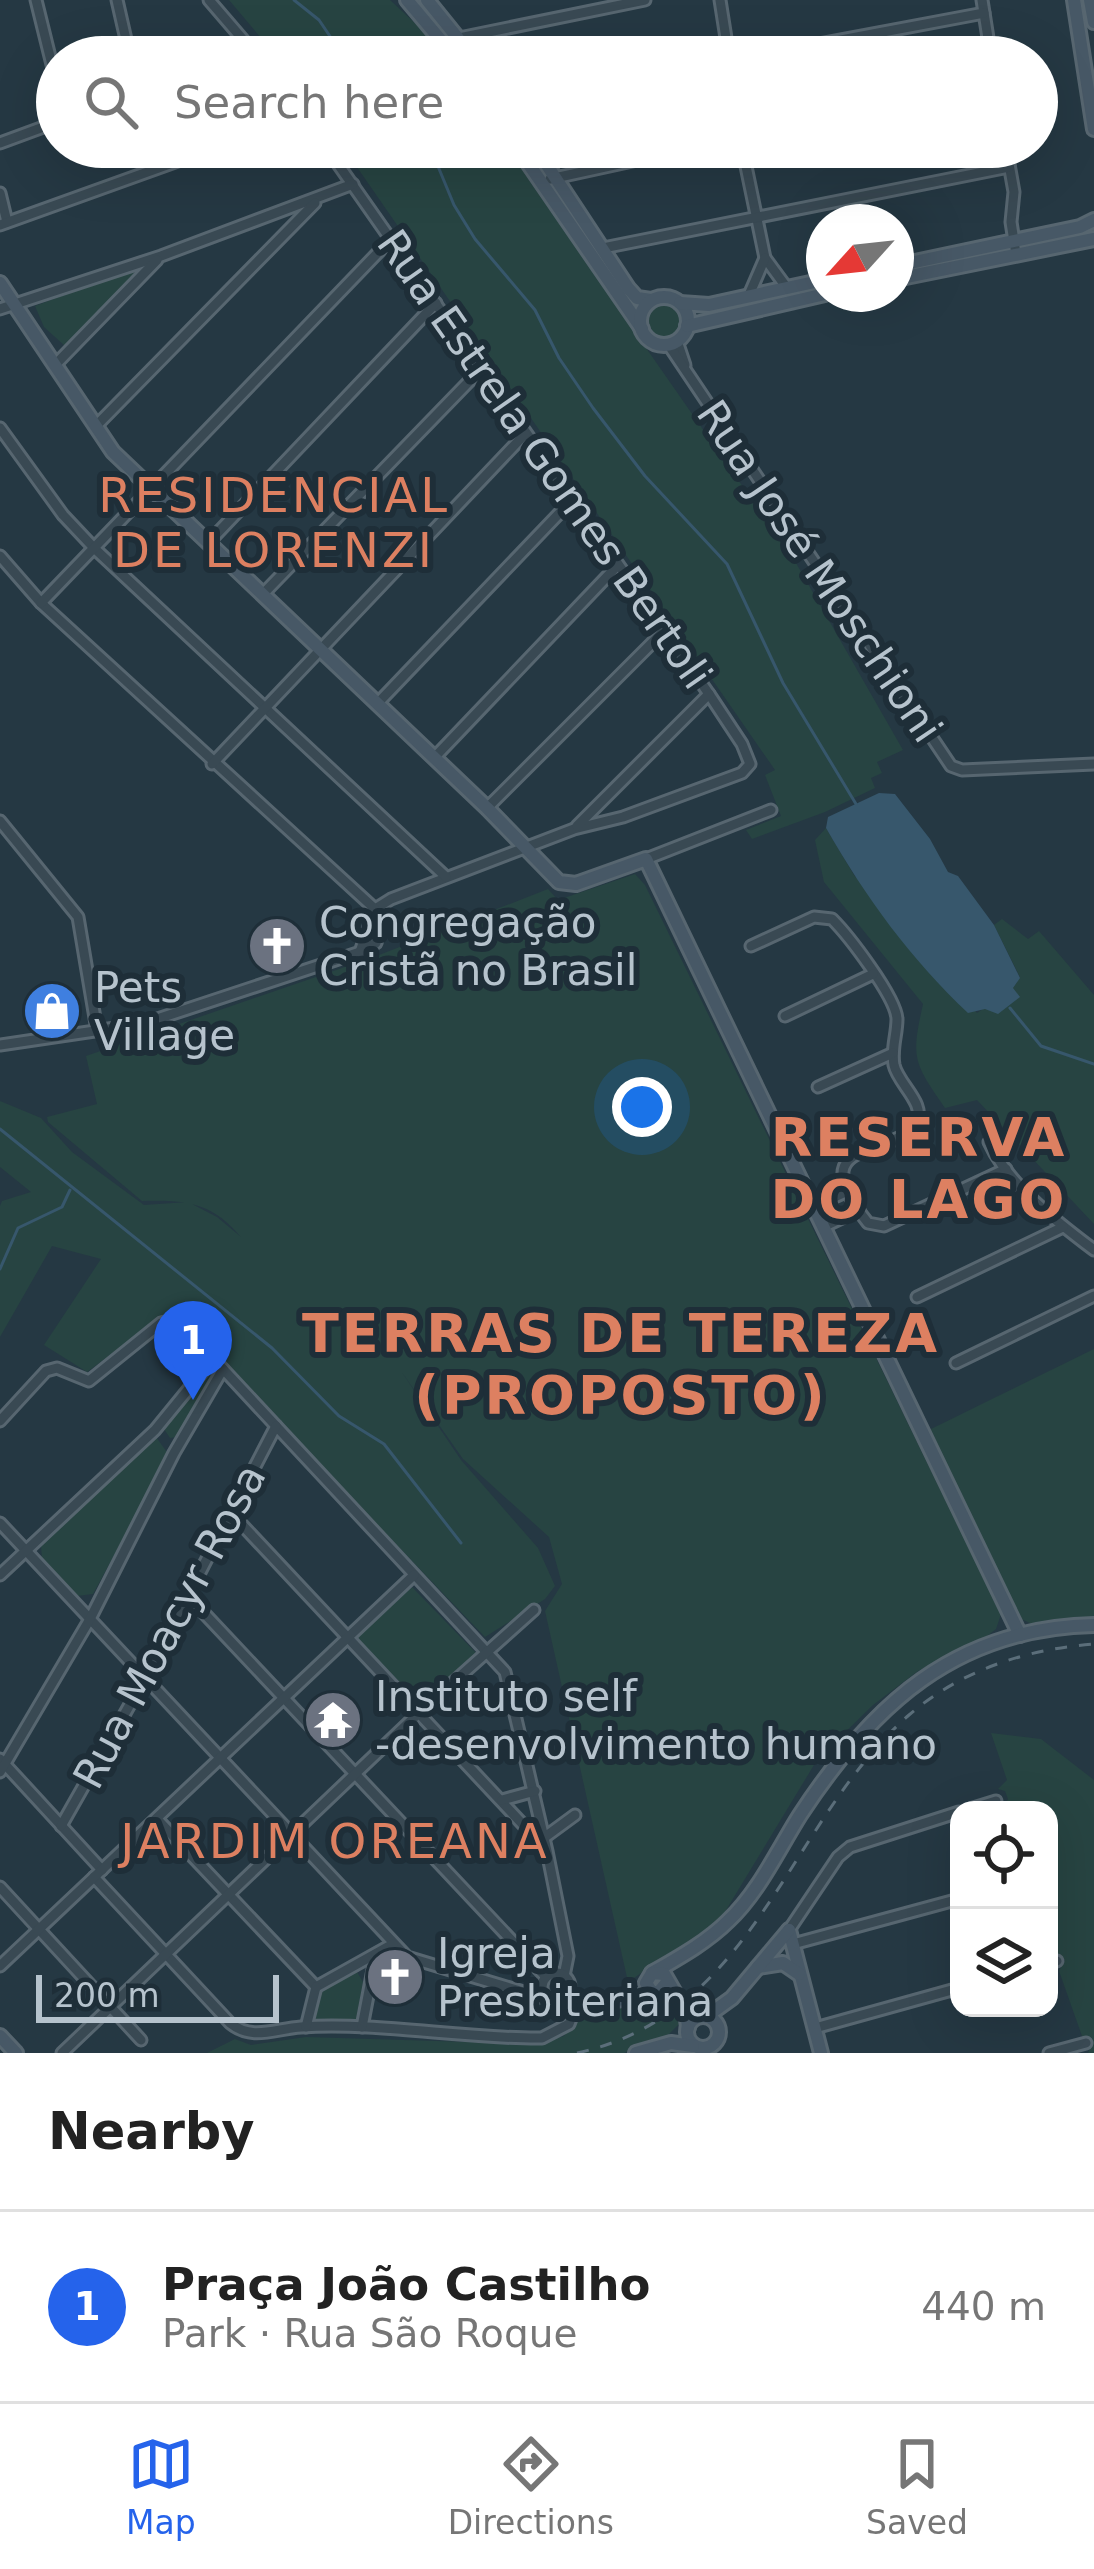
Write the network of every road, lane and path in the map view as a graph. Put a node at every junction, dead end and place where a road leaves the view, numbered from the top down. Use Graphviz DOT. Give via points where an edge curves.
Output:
graph roads {
  1 [pos="36,0"];
  2 [pos="117,0"];
  3 [pos="209,0"];
  4 [pos="645,0"];
  5 [pos="720,0"];
  6 [pos="982,0"];
  7 [pos="1074,0"];
  8 [pos="1090,0"];
  9 [pos="417,2"];
  10 [pos="984,13"];
  11 [pos="1094,22"];
  12 [pos="45,36"];
  13 [pos="125,36"];
  14 [pos="240,36"];
  15 [pos="440,36"];
  16 [pos="457,36"];
  17 [pos="469,36"];
  18 [pos="726,36"];
  19 [pos="862,36"];
  20 [pos="988,36"];
  21 [pos="1094,129"];
  22 [pos="36,130"];
  23 [pos="0,143"];
  24 [pos="159,168"];
  25 [pos="341,168"];
  26 [pos="537,168"];
  27 [pos="544,168"];
  28 [pos="600,168"];
  29 [pos="746,168"];
  30 [pos="1000,168"];
  31 [pos="1010,168"];
  32 [pos="548,179"];
  33 [pos="353,184"];
  34 [pos="0,193"];
  35 [pos="319,199"];
  36 [pos="754,215"];
  37 [pos="268,217"];
  38 [pos="1094,220"];
  39 [pos="4,224"];
  40 [pos="1094,235"];
  41 [pos="392,238"];
  42 [pos="281,239"];
  43 [pos="603,248"];
  44 [pos="1014,248"];
  45 [pos="161,256"];
  46 [pos="765,258"];
  47 [pos="914,263"];
  48 [pos="110,272"];
  49 [pos="914,274"];
  50 [pos="0,283"];
  51 [pos="806,284"];
  52 [pos="787,288"];
  53 [pos="124,291"];
  54 [pos="748,296"];
  55 [pos="806,298"];
  56 [pos="651,300"];
  57 [pos="436,303"];
  58 [pos="680,303"];
  59 [pos="7,307"];
  60 [pos="687,326"];
  61 [pos="642,329"];
  62 [pos="672,342"];
  63 [pos="56,364"];
  64 [pos="482,368"];
  65 [pos="96,426"];
  66 [pos="0,428"];
  67 [pos="525,434"];
  68 [pos="149,487"];
  69 [pos="572,500"];
  70 [pos="209,542"];
  71 [pos="94,548"];
  72 [pos="0,556"];
  73 [pos="618,565"];
  74 [pos="5,571"];
  75 [pos="263,594"];
  76 [pos="41,603"];
  77 [pos="664,631"];
  78 [pos="319,650"];
  79 [pos="709,694"];
  80 [pos="377,704"];
  81 [pos="265,708"];
  82 [pos="434,758"];
  83 [pos="212,764"];
  84 [pos="1094,764"];
  85 [pos="610,796"];
  86 [pos="487,808"];
  87 [pos="771,810"];
  88 [pos="623,817"];
  89 [pos="0,821"];
  90 [pos="574,829"];
  91 [pos="525,848"];
  92 [pos="646,859"];
  93 [pos="446,877"];
  94 [pos="375,909"];
  95 [pos="751,946"];
  96 [pos="873,974"];
  97 [pos="784,1016"];
  98 [pos="98,1030"];
  99 [pos="0,1045"];
  100 [pos="893,1053"];
  101 [pos="818,1088"];
  102 [pos="989,1142"];
  103 [pos="1006,1169"];
  104 [pos="850,1190"];
  105 [pos="813,1207"];
  106 [pos="859,1210"];
  107 [pos="1064,1226"];
  108 [pos="823,1227"];
  109 [pos="1094,1250"];
  110 [pos="1094,1296"];
  111 [pos="917,1297"];
  112 [pos="213,1359"];
  113 [pos="956,1363"];
  114 [pos="223,1370"];
  115 [pos="0,1395"];
  116 [pos="12,1408"];
  117 [pos="0,1421"];
  118 [pos="277,1426"];
  119 [pos="155,1430"];
  120 [pos="174,1453"];
  121 [pos="230,1513"];
  122 [pos="0,1523"];
  123 [pos="26,1550"];
  124 [pos="0,1575"];
  125 [pos="414,1575"];
  126 [pos="188,1595"];
  127 [pos="534,1610"];
  128 [pos="90,1618"];
  129 [pos="1013,1623"];
  130 [pos="1094,1625"];
  131 [pos="350,1636"];
  132 [pos="993,1644"];
  133 [pos="485,1654"];
  134 [pos="145,1678"];
  135 [pos="284,1698"];
  136 [pos="421,1712"];
  137 [pos="220,1758"];
  138 [pos="2,1766"];
  139 [pos="355,1774"];
  140 [pos="535,1791"];
  141 [pos="502,1801"];
  142 [pos="575,1815"];
  143 [pos="950,1815"];
  144 [pos="157,1819"];
  145 [pos="61,1826"];
  146 [pos="292,1834"];
  147 [pos="544,1837"];
  148 [pos="547,1850"];
  149 [pos="98,1874"];
  150 [pos="0,1887"];
  151 [pos="228,1894"];
  152 [pos="950,1901"];
  153 [pos="40,1928"];
  154 [pos="791,1937"];
  155 [pos="393,1943"];
  156 [pos="166,1954"];
  157 [pos="376,1954"];
  158 [pos="0,1966"];
  159 [pos="756,1967"];
  160 [pos="801,1975"];
  161 [pos="564,1976"];
  162 [pos="544,1980"];
  163 [pos="658,1982"];
  164 [pos="316,1987"];
  165 [pos="950,1990"];
  166 [pos="524,1991"];
  167 [pos="574,1994"];
  168 [pos="732,1998"];
  169 [pos="554,2000"];
  170 [pos="112,2005"];
  171 [pos="704,2016"];
  172 [pos="687,2023"];
  173 [pos="306,2026"];
  174 [pos="362,2026"];
  175 [pos="814,2028"];
  176 [pos="719,2030"];
  177 [pos="0,2036"];
  178 [pos="141,2040"];
  179 [pos="671,2043"];
  180 [pos="1086,2043"];
  181 [pos="695,2046"];
  182 [pos="64,2052"];
  183 [pos="16,2053"];
  184 [pos="636,2053"];
  185 [pos="821,2053"];
  186 [pos="1049,2053"];
  1 -- 12 [label="street"];
  2 -- 13 [label="street"];
  3 -- 14 [label="street"];
  4 -- 17 [label="street"];
  5 -- 18 [label="street"];
  6 -- 10 [label="street"];
  7 -- 21 [label="street"];
  8 -- 11 [label="street"];
  9 -- 15 [label="street"];
  9 -- 16 [label="street"];
  10 -- 19 [label="street"];
  10 -- 20 [label="street"];
  22 -- 23 [label="street"];
  24 -- 39 [label="street"];
  25 -- 33 [label="street, Rua Estrela Gomes Bertoli"];
  26 -- 32 [label="street"];
  27 -- 32 [label="street"];
  28 -- 32 [label="street"];
  29 -- 36 [label="street"];
  30 -- 36 [label="street"];
  31 -- 44 [label="street"];
  32 -- 43 [label="street"];
  32 -- 61 [label="street"];
  33 -- 35 [label="street"];
  33 -- 41 [label="street, Rua Estrela Gomes Bertoli"];
  34 -- 39 [label="street"];
  35 -- 37 [label="street"];
  35 -- 42 [label="street"];
  36 -- 43 [label="street"];
  36 -- 46 [label="street"];
  37 -- 42 [label="street"];
  37 -- 45 [label="street"];
  38 -- 40 [label="street"];
  38 -- 44 [label="street"];
  40 -- 44 [label="street"];
  41 -- 57 [label="street, Rua Estrela Gomes Bertoli"];
  41 -- 68 [label="street"];
  42 -- 65 [label="street"];
  43 -- 56 [label="street" via="634,295"];
  44 -- 47 [label="street"];
  44 -- 49 [label="street"];
  45 -- 48 [label="street"];
  45 -- 53 [label="street"];
  46 -- 52 [label="street"];
  46 -- 54 [label="street"];
  48 -- 53 [label="street"];
  48 -- 59 [label="street"];
  50 -- 59 [label="street"];
  51 -- 52 [label="street"];
  52 -- 54 [label="street"];
  53 -- 63 [label="street"];
  54 -- 58 [label="street"];
  55 -- 60 [label="street"];
  56 -- 58 [label="street"];
  56 -- 61 [label="street"];
  57 -- 64 [label="street, Rua Estrela Gomes Bertoli"];
  57 -- 70 [label="street"];
  58 -- 60 [label="street"];
  59 -- 63 [label="street"];
  60 -- 62 [label="street"];
  61 -- 62 [label="street" via="655,343"];
  62 -- 84 [label="street, Rua José Moschioni" via="951,766"];
  63 -- 65 [label="street"];
  64 -- 67 [label="street, Rua Estrela Gomes Bertoli"];
  64 -- 75 [label="street"];
  65 -- 68 [label="street"];
  66 -- 71 [label="street"];
  67 -- 69 [label="street, Rua Estrela Gomes Bertoli"];
  67 -- 78 [label="street"];
  68 -- 70 [label="street"];
  68 -- 71 [label="street"];
  69 -- 73 [label="street, Rua Estrela Gomes Bertoli"];
  69 -- 80 [label="street"];
  70 -- 75 [label="street"];
  71 -- 76 [label="street"];
  71 -- 81 [label="street"];
  72 -- 74 [label="street"];
  73 -- 77 [label="street, Rua Estrela Gomes Bertoli"];
  73 -- 82 [label="street"];
  74 -- 76 [label="street"];
  75 -- 78 [label="street"];
  76 -- 83 [label="street"];
  77 -- 79 [label="street, Rua Estrela Gomes Bertoli"];
  77 -- 86 [label="street"];
  78 -- 80 [label="street"];
  78 -- 81 [label="street"];
  79 -- 85 [label="street"];
  79 -- 88 [label="street, Rua Estrela Gomes Bertoli" via="750,764"];
  80 -- 82 [label="street"];
  81 -- 83 [label="street"];
  81 -- 93 [label="street"];
  82 -- 86 [label="street"];
  83 -- 94 [label="street"];
  85 -- 88 [label="street"];
  85 -- 90 [label="street"];
  86 -- 91 [label="street"];
  87 -- 92 [label="street"];
  88 -- 90 [label="street"];
  89 -- 98 [label="street" via="78,917"];
  90 -- 91 [label="street"];
  91 -- 92 [label="street" via="559,882 576,884"];
  91 -- 93 [label="street"];
  92 -- 105 [label="street"];
  93 -- 94 [label="street"];
  94 -- 98 [label="street" via="360,952 161,1018"];
  95 -- 96 [label="street" via="824,915"];
  96 -- 97 [label="street"];
  96 -- 100 [label="street" via="896,1012"];
  98 -- 99 [label="street"];
  100 -- 101 [label="street"];
  100 -- 104 [label="street" via="919,1118 852,1157 843,1178"];
  102 -- 103 [label="street"];
  103 -- 106 [label="street" via="884,1226"];
  103 -- 107 [label="street"];
  104 -- 105 [label="street"];
  104 -- 106 [label="street"];
  105 -- 108 [label="street"];
  106 -- 108 [label="street"];
  107 -- 109 [label="street"];
  107 -- 111 [label="street"];
  108 -- 129 [label="street"];
  110 -- 113 [label="street"];
  112 -- 114 [label="street"];
  112 -- 116 [label="street" via="179,1323 160,1322 94,1378 57,1368 41,1374"];
  112 -- 119 [label="street"];
  114 -- 118 [label="street"];
  114 -- 120 [label="street"];
  115 -- 116 [label="street"];
  116 -- 117 [label="street"];
  118 -- 121 [label="street, Rua Moacyr Rosa"];
  118 -- 125 [label="street"];
  119 -- 120 [label="street"];
  119 -- 123 [label="street"];
  120 -- 128 [label="street"];
  121 -- 126 [label="street, Rua Moacyr Rosa"];
  121 -- 131 [label="street"];
  122 -- 123 [label="street"];
  123 -- 124 [label="street"];
  123 -- 128 [label="street"];
  125 -- 131 [label="street"];
  125 -- 133 [label="street"];
  126 -- 134 [label="street, Rua Moacyr Rosa"];
  126 -- 135 [label="street"];
  127 -- 133 [label="street"];
  128 -- 134 [label="street"];
  128 -- 138 [label="street"];
  129 -- 130 [label="street" via="1036,1631"];
  129 -- 132 [label="street"];
  129 -- 132 [label="street"];
  131 -- 135 [label="street"];
  131 -- 136 [label="street"];
  132 -- 163 [label="street" via="938,1668 885,1706 730,1919"];
  133 -- 136 [label="street"];
  133 -- 140 [label="street" via="506,1674"];
  134 -- 137 [label="street"];
  134 -- 145 [label="street, Rua Moacyr Rosa"];
  135 -- 137 [label="street"];
  135 -- 139 [label="street"];
  136 -- 139 [label="street"];
  136 -- 141 [label="street"];
  137 -- 144 [label="street"];
  137 -- 146 [label="street"];
  138 -- 145 [label="street"];
  139 -- 146 [label="street"];
  139 -- 162 [label="street"];
  140 -- 141 [label="street"];
  140 -- 147 [label="street"];
  141 -- 148 [label="street"];
  142 -- 147 [label="street"];
  143 -- 154 [label="street" via="850,1847"];
  144 -- 149 [label="street"];
  144 -- 151 [label="street"];
  145 -- 149 [label="street"];
  146 -- 151 [label="street"];
  146 -- 155 [label="street"];
  147 -- 148 [label="street"];
  148 -- 161 [label="street" via="568,1956"];
  149 -- 153 [label="street"];
  149 -- 156 [label="street"];
  150 -- 153 [label="street"];
  151 -- 156 [label="street"];
  151 -- 164 [label="street"];
  152 -- 154 [label="street"];
  153 -- 158 [label="street"];
  153 -- 170 [label="street"];
  154 -- 159 [label="street"];
  154 -- 160 [label="street"];
  155 -- 157 [label="street"];
  155 -- 166 [label="street" via="407,1957"];
  156 -- 170 [label="street"];
  156 -- 173 [label="street" via="243,2032"];
  157 -- 164 [label="street"];
  157 -- 174 [label="street"];
  159 -- 160 [label="street" via="783,1963"];
  159 -- 168 [label="street"];
  160 -- 175 [label="street"];
  161 -- 162 [label="street"];
  161 -- 167 [label="street"];
  162 -- 166 [label="street"];
  162 -- 169 [label="street" via="544,1994"];
  163 -- 167 [label="street" via="612,2001"];
  163 -- 172 [label="street"];
  164 -- 173 [label="street"];
  165 -- 175 [label="street"];
  166 -- 169 [label="street"];
  167 -- 169 [label="street"];
  167 -- 174 [label="street" via="569,2024 542,2038"];
  168 -- 171 [label="street"];
  168 -- 176 [label="street"];
  170 -- 178 [label="street"];
  170 -- 182 [label="street"];
  171 -- 172 [label="street"];
  171 -- 176 [label="street"];
  172 -- 179 [label="street"];
  172 -- 181 [label="street"];
  173 -- 174 [label="street"];
  175 -- 185 [label="street"];
  176 -- 181 [label="street" via="711,2046"];
  177 -- 183 [label="street"];
  179 -- 181 [label="street"];
  179 -- 184 [label="street"];
  180 -- 186 [label="street"];
}
